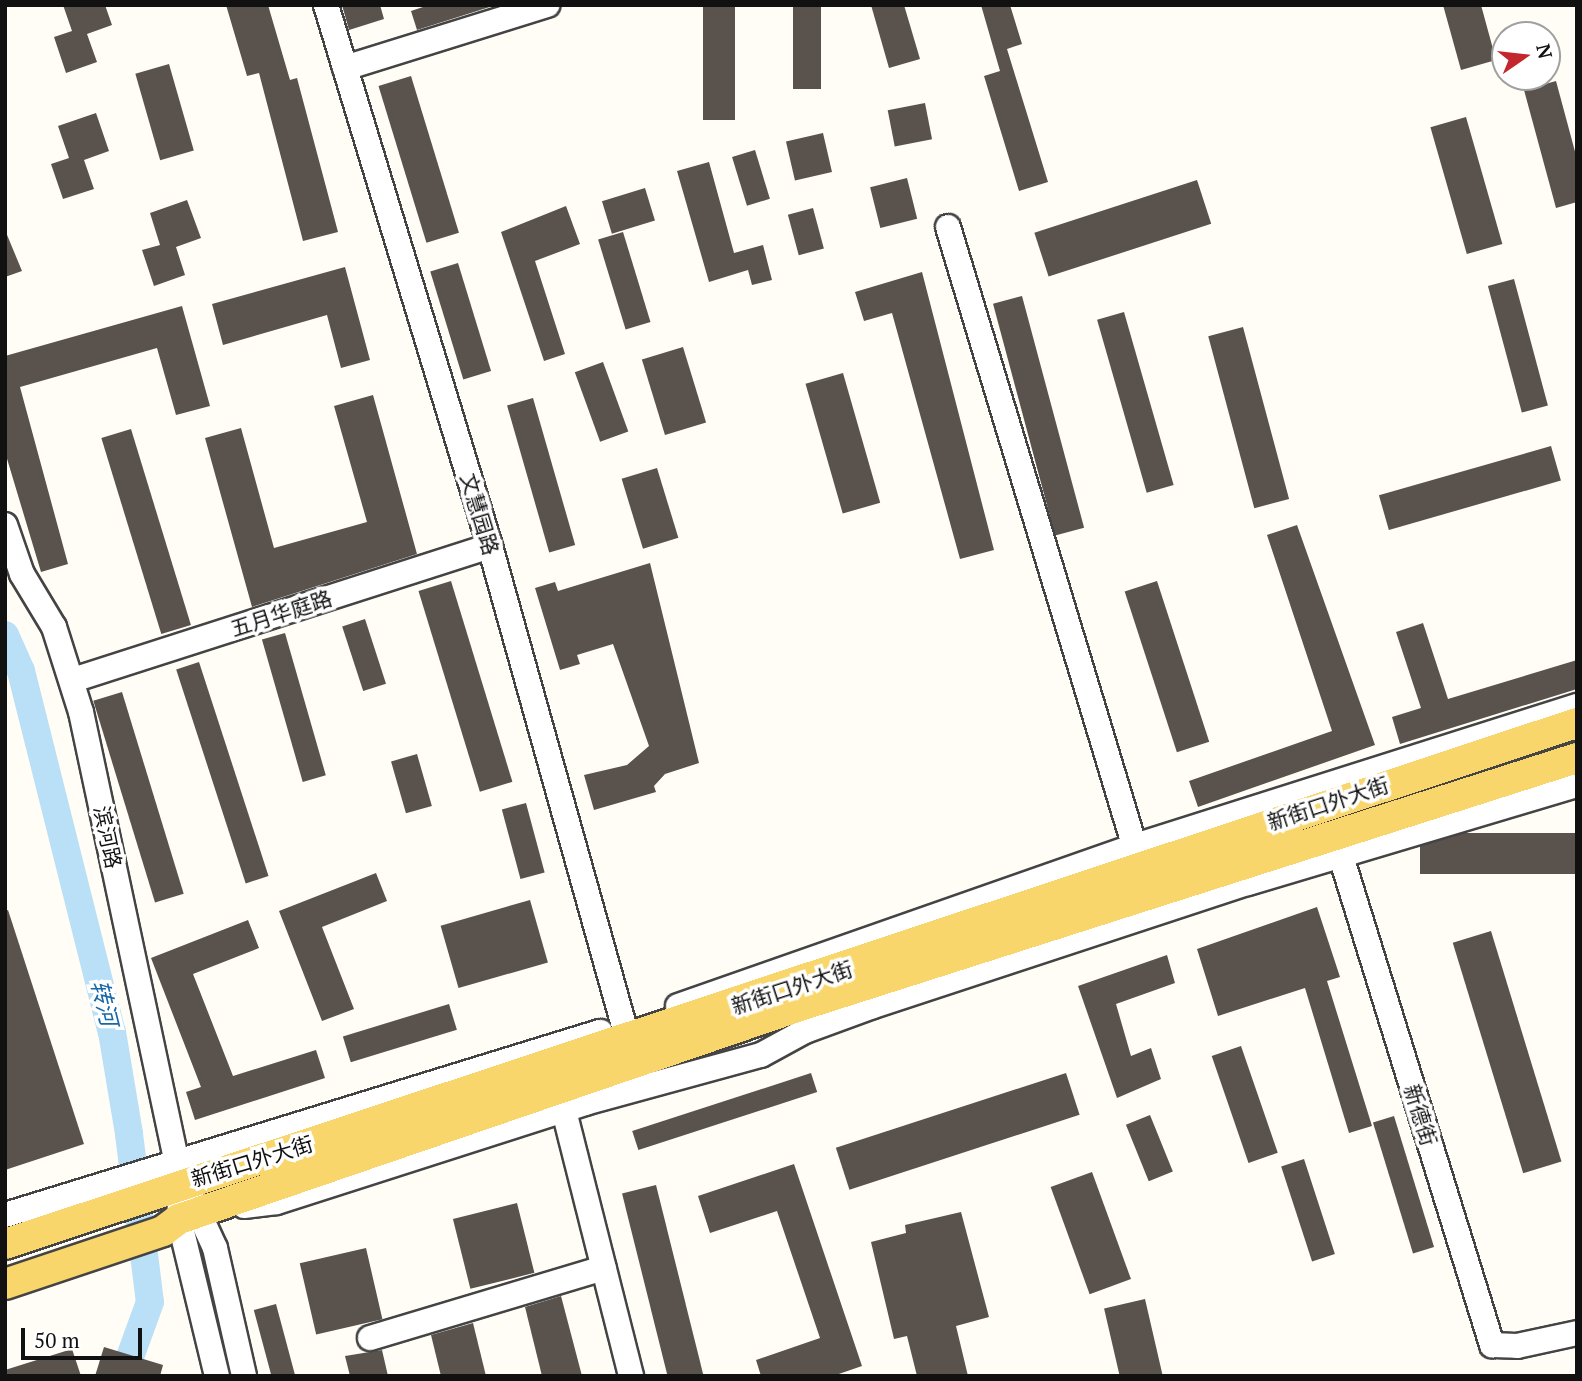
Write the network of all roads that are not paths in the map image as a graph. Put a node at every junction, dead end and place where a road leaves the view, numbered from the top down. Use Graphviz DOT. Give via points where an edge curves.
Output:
graph roads {
  1 [pos="326,5"];
  2 [pos="547,5"];
  3 [pos="345,68"];
  4 [pos="948,228"];
  5 [pos="5,524"];
  6 [pos="490,547"];
  7 [pos="72,680"];
  8 [pos="1577,706"];
  9 [pos="1577,723"];
  10 [pos="1577,758"];
  11 [pos="1577,785"];
  12 [pos="1324,803"];
  13 [pos="1337,844"];
  14 [pos="1138,856"];
  15 [pos="1115,903"];
  16 [pos="1152,915"];
  17 [pos="624,1025"];
  18 [pos="427,1084"];
  19 [pos="493,1086"];
  20 [pos="562,1099"];
  21 [pos="166,1177"];
  22 [pos="116,1194"];
  23 [pos="5,1215"];
  24 [pos="181,1220"];
  25 [pos="5,1244"];
  26 [pos="604,1268"];
  27 [pos="5,1284"];
  28 [pos="1577,1333"];
  29 [pos="370,1338"];
  30 [pos="217,1376"];
  31 [pos="244,1376"];
  32 [pos="631,1376"];
  1 -- 3 [label="street, 文慧园路"];
  2 -- 3 [label="street"];
  3 -- 6 [label="street, 文慧园路"];
  4 -- 14 [label="street"];
  5 -- 7 [label="street, 滨河路" via="18,566 48,613"];
  6 -- 7 [label="street, 五月华庭路"];
  6 -- 17 [label="street, 文慧园路"];
  7 -- 21 [label="street, 滨河路"];
  8 -- 14 [label="street, 新街口外大街"];
  9 -- 12 [label="main road, 新街口外大街"];
  10 -- 13 [label="main road, 新街口外大街"];
  11 -- 13 [label="street, 新街口外大街"];
  12 -- 13 [label="street, 新德街"];
  12 -- 14 [label="main road, 新街口外大街"];
  13 -- 15 [label="main road, 新街口外大街"];
  13 -- 16 [label="street, 新街口外大街"];
  13 -- 28 [label="street, 新德街" via="1492,1345 1517,1346"];
  14 -- 17 [label="street, 新街口外大街"];
  14 -- 19 [label="main road, 新街口外大街"];
  15 -- 16 [label="main road"];
  15 -- 20 [label="main road, 新街口外大街"];
  16 -- 20 [label="street, 新街口外大街" via="873,1006 805,1031 761,1055"];
  17 -- 18 [label="street, 新街口外大街"];
  18 -- 19 [label="main road"];
  18 -- 21 [label="street, 新街口外大街"];
  19 -- 21 [label="main road, 新街口外大街"];
  20 -- 24 [label="main road, 新街口外大街"];
  20 -- 26 [label="street"];
  21 -- 22 [label="main road, 新街口外大街"];
  21 -- 24 [label="street, 滨河路"];
  22 -- 23 [label="street, 新街口外大街"];
  22 -- 25 [label="main road, 新街口外大街"];
  24 -- 27 [label="main road, 新街口外大街"];
  24 -- 30 [label="street"];
  24 -- 31 [label="street"];
  26 -- 29 [label="street"];
  26 -- 32 [label="street"];
}
